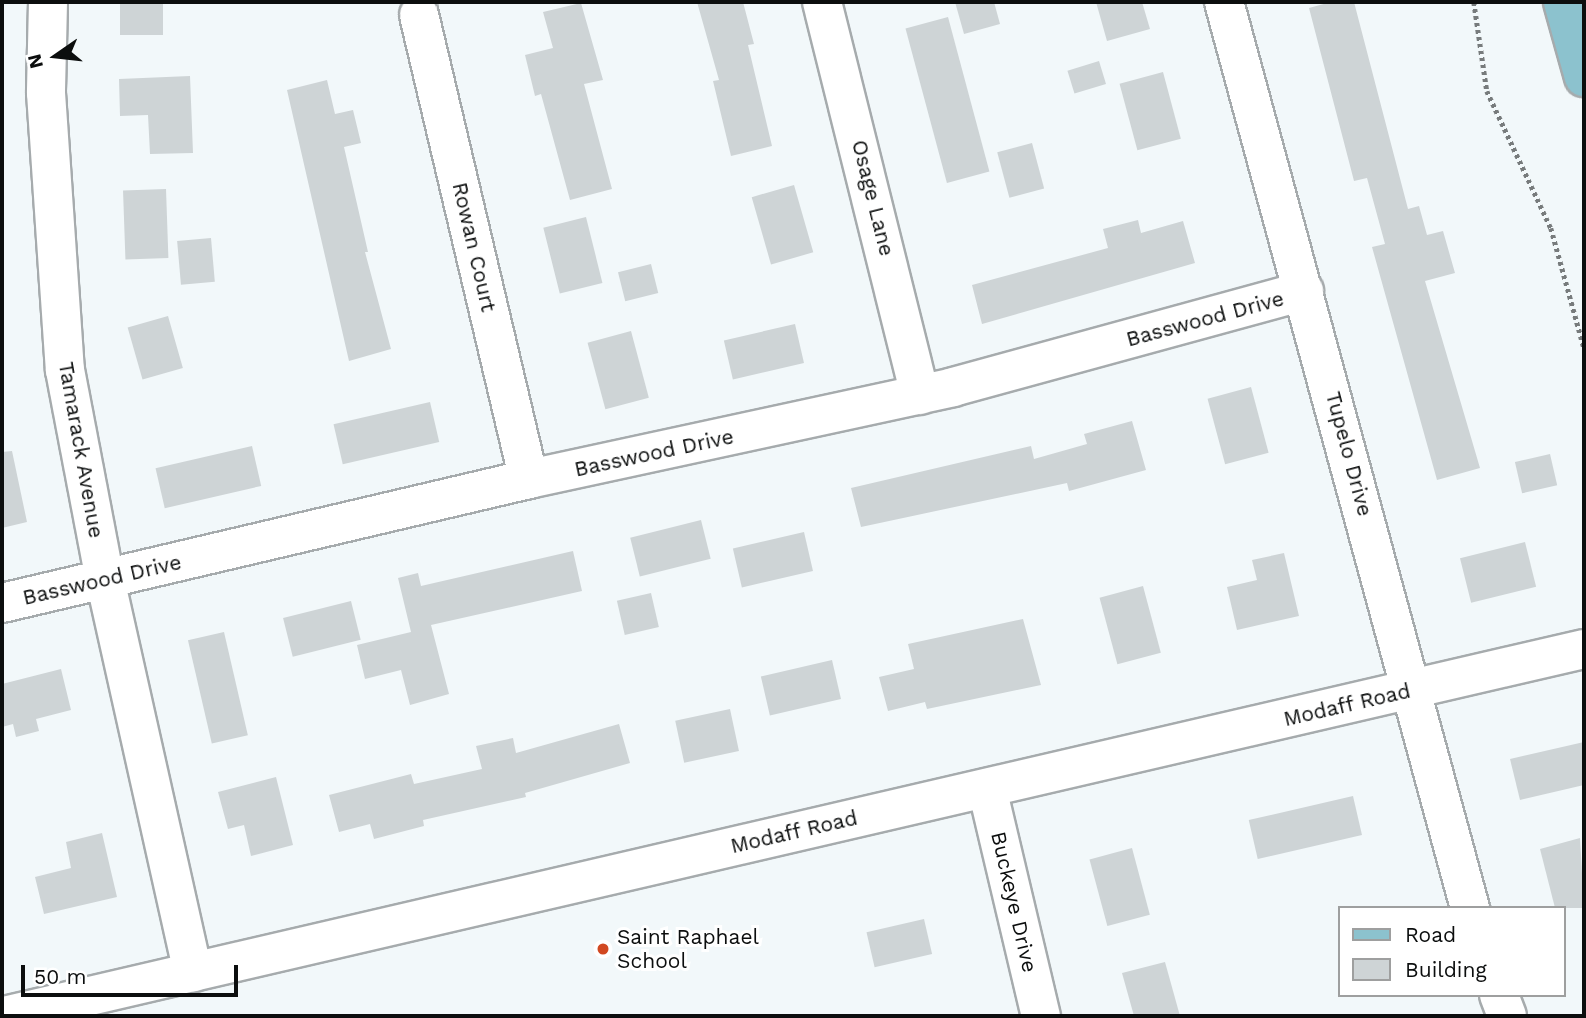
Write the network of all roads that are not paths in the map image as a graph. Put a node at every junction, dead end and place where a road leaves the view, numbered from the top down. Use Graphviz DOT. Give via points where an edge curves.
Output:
graph roads {
  1 [pos="48,2"];
  2 [pos="822,2"];
  3 [pos="1224,2"];
  4 [pos="1563,2"];
  5 [pos="419,15"];
  6 [pos="1584,77"];
  7 [pos="1304,292"];
  8 [pos="920,395"];
  9 [pos="529,479"];
  10 [pos="105,579"];
  11 [pos="2,603"];
  12 [pos="1584,649"];
  13 [pos="1413,689"];
  14 [pos="987,788"];
  15 [pos="1470,906"];
  16 [pos="193,972"];
  17 [pos="1500,997"];
  18 [pos="4,1016"];
  19 [pos="1041,1016"];
  20 [pos="1507,1016"];
  1 -- 10 [label="street, Tamarack Avenue" via="46,93 56,286 73,422"];
  2 -- 8 [label="street, Osage Lane"];
  3 -- 7 [label="street, Tupelo Drive"];
  4 -- 6 [label="main road"];
  5 -- 9 [label="street, Rowan Court"];
  7 -- 8 [label="street, Basswood Drive"];
  7 -- 13 [label="street, Tupelo Drive"];
  8 -- 9 [label="street, Basswood Drive"];
  9 -- 10 [label="street, Basswood Drive"];
  10 -- 11 [label="street, Basswood Drive"];
  10 -- 16 [label="street, Tamarack Avenue"];
  12 -- 13 [label="street, Modaff Road"];
  13 -- 14 [label="street, Modaff Road"];
  13 -- 15 [label="street, Tupelo Drive"];
  14 -- 16 [label="street, Modaff Road"];
  14 -- 19 [label="street, Buckeye Drive"];
  16 -- 18 [label="street, Modaff Road"];
  17 -- 20 [label="street"];
}
